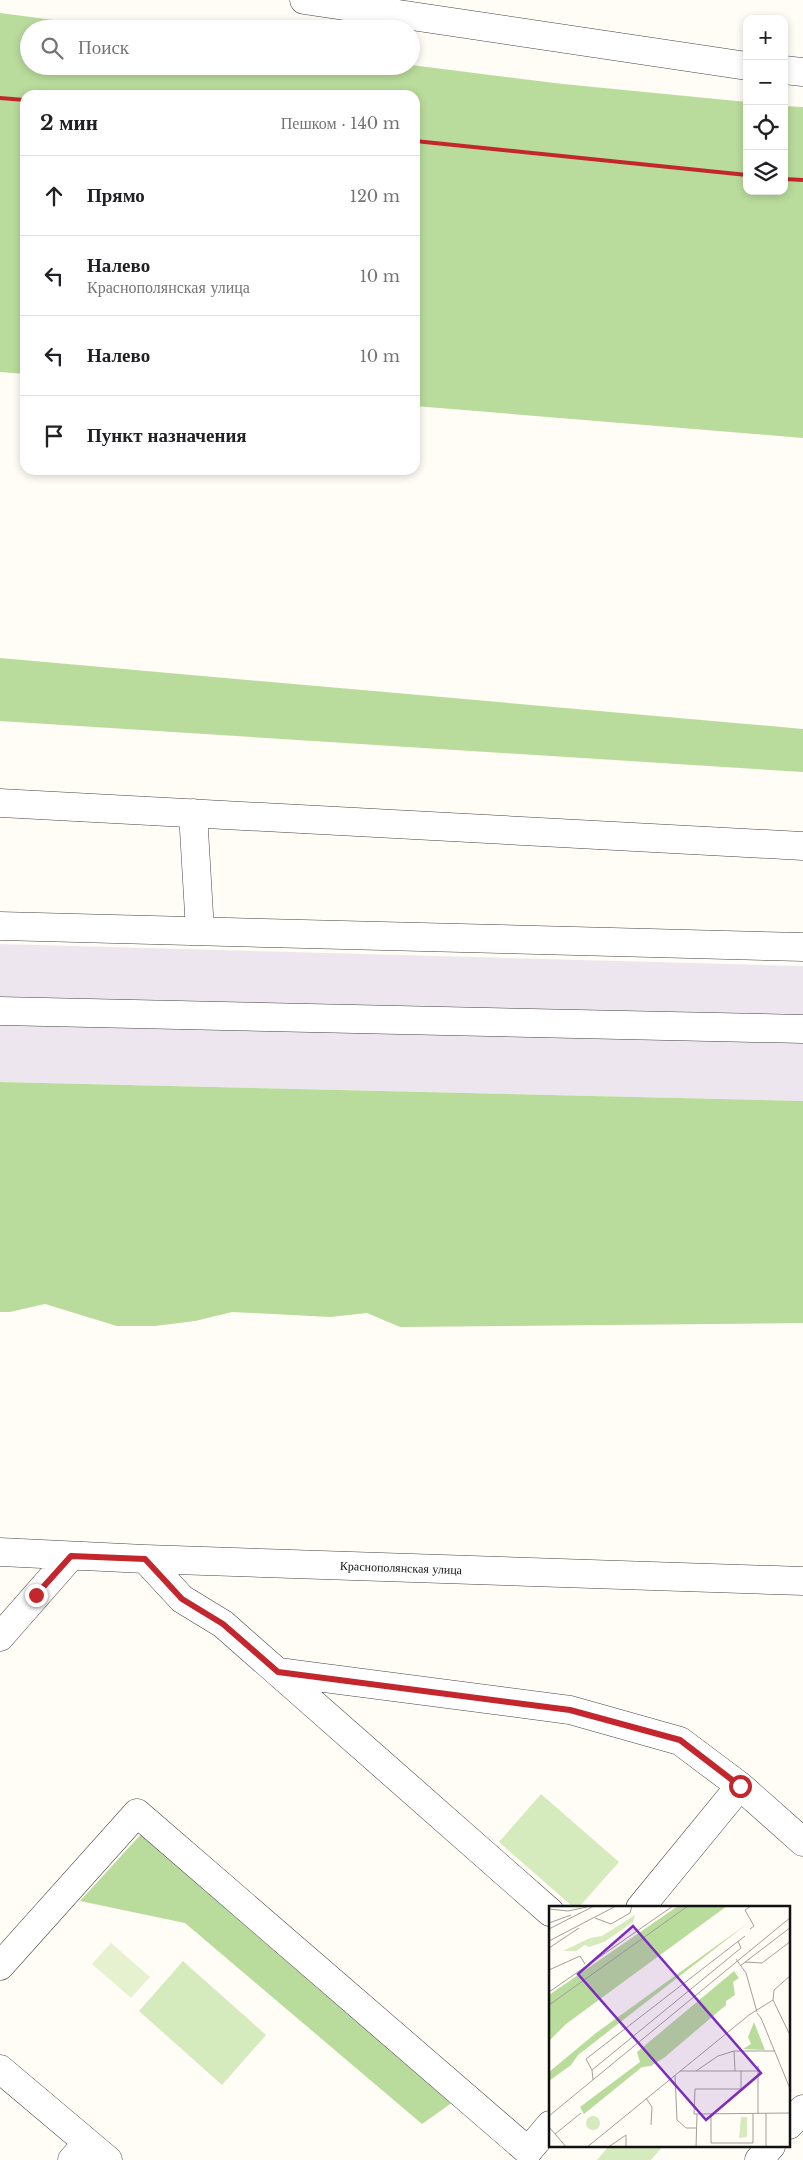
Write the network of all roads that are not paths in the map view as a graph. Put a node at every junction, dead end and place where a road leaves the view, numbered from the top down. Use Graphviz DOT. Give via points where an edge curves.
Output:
graph roads {
  1 [pos="304,0"];
  2 [pos="743,65"];
  3 [pos="788,70"];
  4 [pos="803,72"];
  5 [pos="0,803"];
  6 [pos="193,813"];
  7 [pos="803,846"];
  8 [pos="0,926"];
  9 [pos="200,931"];
  10 [pos="803,947"];
  11 [pos="0,1011"];
  12 [pos="803,1029"];
  13 [pos="0,1552"];
  14 [pos="71,1556"];
  15 [pos="145,1559"];
  16 [pos="803,1581"];
  17 [pos="0,1637"];
  18 [pos="278,1672"];
  19 [pos="740,1786"];
  20 [pos="803,1842"];
  21 [pos="642,1906"];
  22 [pos="549,1911"];
  23 [pos="0,1966"];
  24 [pos="0,2069"];
  25 [pos="549,2126"];
  26 [pos="769,2148"];
  27 [pos="80,2151"];
  28 [pos="108,2160"];
  29 [pos="759,2160"];
  1 -- 2 [label="street"];
  3 -- 4 [label="street"];
  5 -- 6 [label="street"];
  6 -- 7 [label="street"];
  6 -- 9 [label="street"];
  8 -- 9 [label="street"];
  9 -- 10 [label="street"];
  11 -- 12 [label="street"];
  13 -- 14 [label="street, Краснополянская улица"];
  14 -- 15 [label="street, Краснополянская улица"];
  14 -- 17 [label="street"];
  15 -- 16 [label="street, Краснополянская улица"];
  15 -- 18 [label="street" via="182,1599 223,1624"];
  18 -- 19 [label="street" via="570,1710 680,1740"];
  18 -- 22 [label="street"];
  19 -- 20 [label="street"];
  19 -- 21 [label="street"];
  23 -- 25 [label="street" via="137,1813 528,2151"];
  24 -- 27 [label="street"];
  26 -- 29 [label="street"];
  27 -- 28 [label="street"];
}
